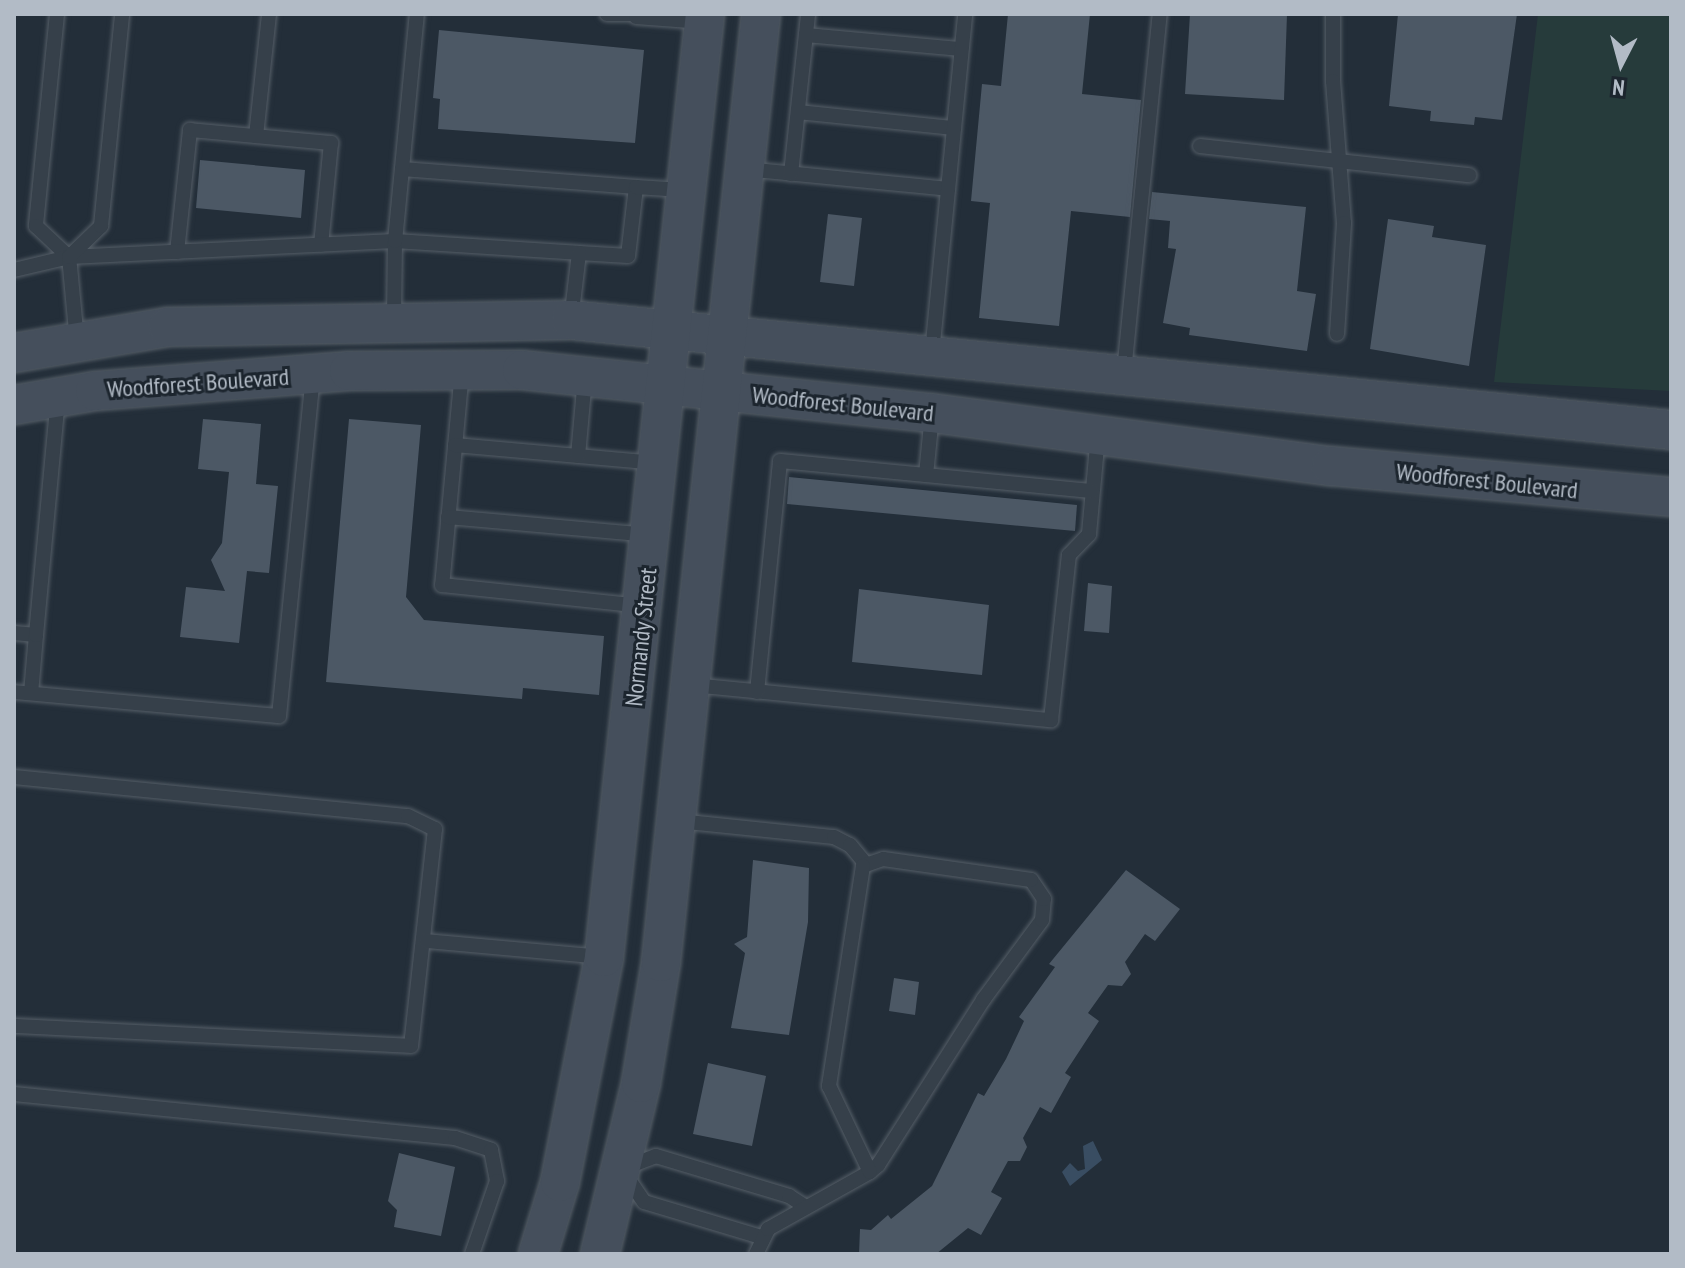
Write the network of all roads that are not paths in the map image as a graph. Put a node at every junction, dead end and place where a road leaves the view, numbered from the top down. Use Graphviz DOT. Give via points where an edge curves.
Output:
graph roads {
  1 [pos="57,14"];
  2 [pos="122,14"];
  3 [pos="269,14"];
  4 [pos="417,14"];
  5 [pos="607,14"];
  6 [pos="761,14"];
  7 [pos="808,14"];
  8 [pos="965,14"];
  9 [pos="1160,14"];
  10 [pos="1333,14"];
  11 [pos="636,15"];
  12 [pos="705,18"];
  13 [pos="806,35"];
  14 [pos="961,49"];
  15 [pos="798,112"];
  16 [pos="954,128"];
  17 [pos="256,136"];
  18 [pos="1200,146"];
  19 [pos="1342,159"];
  20 [pos="402,169"];
  21 [pos="745,169"];
  22 [pos="791,174"];
  23 [pos="1469,175"];
  24 [pos="636,187"];
  25 [pos="948,189"];
  26 [pos="688,190"];
  27 [pos="395,241"];
  28 [pos="321,245"];
  29 [pos="177,252"];
  30 [pos="579,253"];
  31 [pos="69,257"];
  32 [pos="14,270"];
  33 [pos="571,320"];
  34 [pos="394,321"];
  35 [pos="673,330"];
  36 [pos="1337,334"];
  37 [pos="727,336"];
  38 [pos="77,341"];
  39 [pos="14,353"];
  40 [pos="931,357"];
  41 [pos="462,370"];
  42 [pos="313,374"];
  43 [pos="585,375"];
  44 [pos="1114,376"];
  45 [pos="668,384"];
  46 [pos="721,390"];
  47 [pos="95,391"];
  48 [pos="58,398"];
  49 [pos="14,405"];
  50 [pos="932,413"];
  51 [pos="1671,430"];
  52 [pos="1098,435"];
  53 [pos="455,445"];
  54 [pos="578,456"];
  55 [pos="660,463"];
  56 [pos="926,475"];
  57 [pos="1092,491"];
  58 [pos="1671,497"];
  59 [pos="448,517"];
  60 [pos="653,535"];
  61 [pos="645,606"];
  62 [pos="14,633"];
  63 [pos="36,635"];
  64 [pos="691,685"];
  65 [pos="14,692"];
  66 [pos="757,692"];
  67 [pos="31,693"];
  68 [pos="14,777"];
  69 [pos="621,815"];
  70 [pos="678,821"];
  71 [pos="866,864"];
  72 [pos="426,941"];
  73 [pos="604,957"];
  74 [pos="14,1026"];
  75 [pos="14,1094"];
  76 [pos="565,1157"];
  77 [pos="622,1169"];
  78 [pos="870,1172"];
  79 [pos="806,1207"];
  80 [pos="761,1237"];
  81 [pos="472,1254"];
  82 [pos="538,1254"];
  83 [pos="600,1254"];
  84 [pos="756,1254"];
  1 -- 31 [label="lane" via="36,226"];
  2 -- 31 [label="lane" via="101,226"];
  3 -- 17 [label="lane"];
  4 -- 20 [label="lane"];
  5 -- 11 [label="lane"];
  6 -- 21 [label="main road"];
  7 -- 13 [label="lane"];
  8 -- 14 [label="lane"];
  9 -- 44 [label="lane"];
  10 -- 19 [label="lane" via="1333,81"];
  11 -- 12 [label="lane"];
  12 -- 26 [label="main road, Normandy Street"];
  13 -- 14 [label="lane"];
  13 -- 15 [label="lane"];
  14 -- 16 [label="lane"];
  15 -- 16 [label="lane"];
  15 -- 22 [label="lane"];
  16 -- 25 [label="lane"];
  17 -- 28 [label="lane" via="331,143"];
  17 -- 29 [label="lane" via="190,130"];
  18 -- 19 [label="lane"];
  19 -- 23 [label="lane"];
  19 -- 36 [label="lane"];
  20 -- 24 [label="lane"];
  20 -- 27 [label="lane"];
  21 -- 22 [label="lane"];
  21 -- 37 [label="main road"];
  22 -- 25 [label="lane"];
  24 -- 26 [label="lane"];
  24 -- 30 [label="lane" via="628,256"];
  25 -- 40 [label="lane"];
  26 -- 35 [label="main road, Normandy Street"];
  27 -- 28 [label="lane"];
  27 -- 30 [label="lane"];
  27 -- 34 [label="lane"];
  28 -- 29 [label="lane"];
  29 -- 31 [label="lane"];
  30 -- 33 [label="lane"];
  31 -- 32 [label="lane"];
  31 -- 38 [label="lane"];
  33 -- 34 [label="main road"];
  33 -- 35 [label="main road"];
  34 -- 38 [label="main road" via="168,327"];
  35 -- 37 [label="main road"];
  35 -- 45 [label="main road, Normandy Street"];
  37 -- 40 [label="main road"];
  37 -- 46 [label="main road"];
  38 -- 39 [label="main road"];
  38 -- 47 [label="main road"];
  40 -- 44 [label="main road"];
  41 -- 42 [label="main road, Woodforest Boulevard"];
  41 -- 43 [label="main road, Woodforest Boulevard"];
  41 -- 53 [label="lane"];
  42 -- 47 [label="main road, Woodforest Boulevard"];
  42 -- 67 [label="lane" via="279,716"];
  43 -- 45 [label="main road, Woodforest Boulevard"];
  43 -- 54 [label="lane"];
  44 -- 51 [label="main road"];
  44 -- 52 [label="main road"];
  45 -- 46 [label="main road, Woodforest Boulevard"];
  45 -- 55 [label="main road, Normandy Street"];
  46 -- 50 [label="main road, Woodforest Boulevard"];
  46 -- 64 [label="main road"];
  47 -- 48 [label="main road, Woodforest Boulevard"];
  48 -- 49 [label="main road, Woodforest Boulevard"];
  48 -- 63 [label="lane"];
  50 -- 52 [label="main road, Woodforest Boulevard"];
  50 -- 56 [label="lane"];
  52 -- 57 [label="lane"];
  52 -- 58 [label="main road, Woodforest Boulevard" via="1331,466"];
  53 -- 54 [label="lane"];
  53 -- 59 [label="lane"];
  54 -- 55 [label="lane"];
  55 -- 60 [label="main road, Normandy Street"];
  56 -- 57 [label="lane"];
  56 -- 66 [label="lane" via="780,461"];
  57 -- 66 [label="lane" via="1089,534 1069,555 1051,720"];
  59 -- 60 [label="lane"];
  59 -- 61 [label="lane" via="442,585"];
  60 -- 61 [label="main road, Normandy Street"];
  61 -- 69 [label="main road, Normandy Street"];
  62 -- 63 [label="lane"];
  63 -- 67 [label="lane"];
  64 -- 66 [label="lane"];
  64 -- 70 [label="main road"];
  65 -- 67 [label="lane"];
  68 -- 72 [label="lane" via="408,816 435,829"];
  69 -- 70 [label="main road"];
  69 -- 73 [label="main road, Normandy Street"];
  70 -- 71 [label="lane" via="834,837 850,845"];
  70 -- 77 [label="main road" via="661,962"];
  71 -- 78 [label="lane" via="829,1089"];
  71 -- 78 [label="lane" via="883,859 1018,876 1037,886 1045,904 1039,925"];
  72 -- 73 [label="lane"];
  72 -- 74 [label="lane" via="411,1046"];
  73 -- 76 [label="main road, Normandy Street"];
  75 -- 81 [label="lane" via="455,1138 491,1150 497,1181"];
  76 -- 77 [label="main road"];
  76 -- 82 [label="main road, Normandy Street"];
  77 -- 79 [label="lane" via="659,1157 789,1196"];
  77 -- 80 [label="lane" via="644,1202"];
  77 -- 83 [label="main road"];
  78 -- 79 [label="lane"];
  79 -- 80 [label="lane"];
  80 -- 84 [label="lane"];
}
